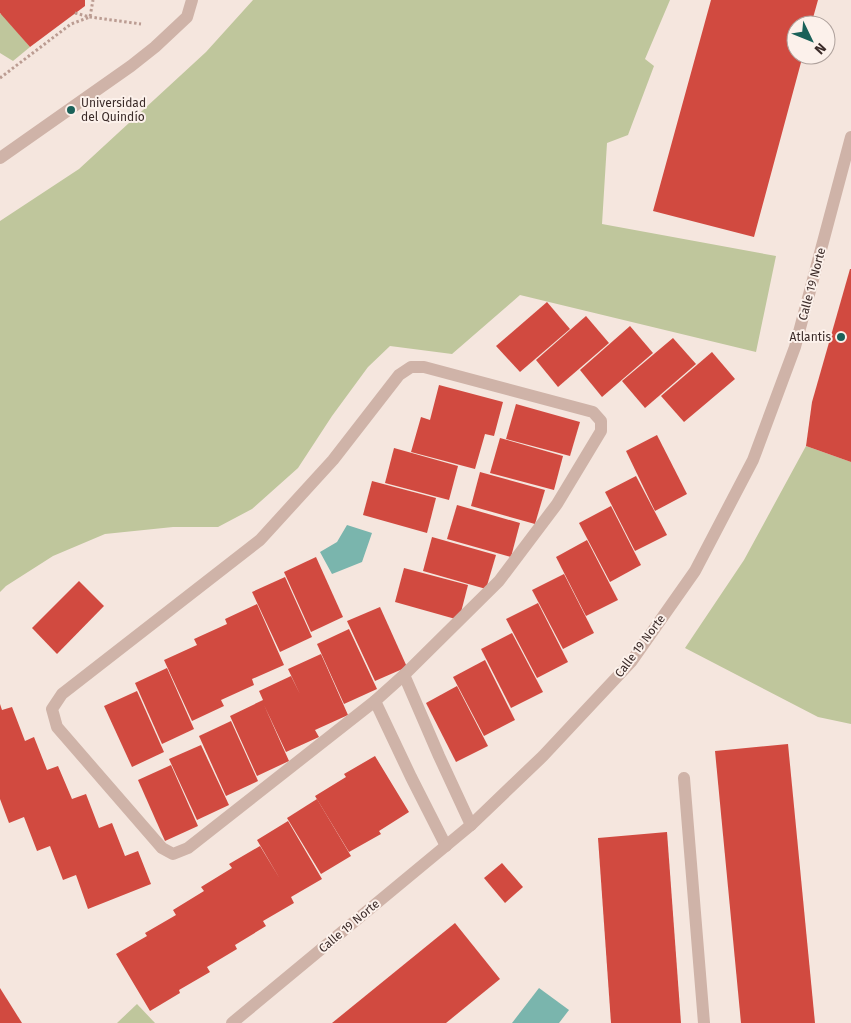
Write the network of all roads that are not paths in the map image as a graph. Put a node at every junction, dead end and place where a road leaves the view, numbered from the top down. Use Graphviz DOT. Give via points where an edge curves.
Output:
graph roads {
  1 [pos="192,0"];
  2 [pos="851,137"];
  3 [pos="0,158"];
  4 [pos="404,675"];
  5 [pos="375,701"];
  6 [pos="684,778"];
  7 [pos="471,825"];
  8 [pos="446,846"];
  9 [pos="232,1023"];
  10 [pos="704,1023"];
  1 -- 3 [label="street" via="188,17 155,47"];
  2 -- 7 [label="street, Calle 19 Norte" via="795,347 753,460 695,571 631,662 543,756"];
  4 -- 5 [label="street"];
  4 -- 5 [label="street" via="499,581 557,504 601,431 601,420 593,412 424,367 411,367 399,375 333,460 260,540 62,694 52,709 57,727 162,848 173,854 188,848"];
  4 -- 7 [label="street"];
  5 -- 8 [label="street"];
  6 -- 10 [label="street"];
  7 -- 8 [label="street, Calle 19 Norte"];
  8 -- 9 [label="street, Calle 19 Norte"];
}
